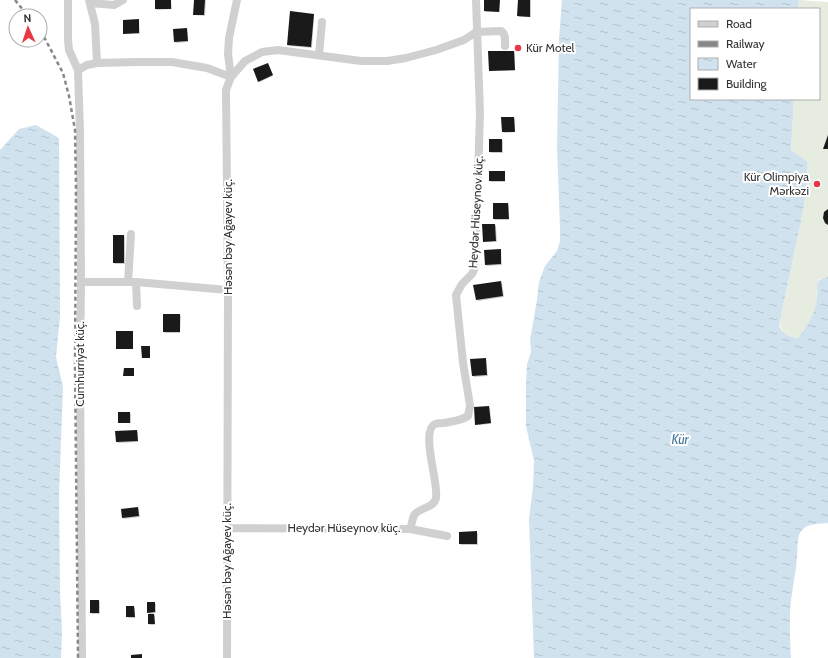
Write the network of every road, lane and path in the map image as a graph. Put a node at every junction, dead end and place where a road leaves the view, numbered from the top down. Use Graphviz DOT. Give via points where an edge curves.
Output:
graph roads {
  1 [pos="68,0"];
  2 [pos="123,0"];
  3 [pos="238,0"];
  4 [pos="476,0"];
  5 [pos="90,1"];
  6 [pos="322,22"];
  7 [pos="476,32"];
  8 [pos="505,46"];
  9 [pos="319,55"];
  10 [pos="97,63"];
  11 [pos="78,70"];
  12 [pos="231,77"];
  13 [pos="131,234"];
  14 [pos="81,282"];
  15 [pos="132,282"];
  16 [pos="228,290"];
  17 [pos="137,306"];
  18 [pos="227,528"];
  19 [pos="410,529"];
  20 [pos="447,536"];
  21 [pos="82,658"];
  22 [pos="227,658"];
  1 -- 11 [label="street" via="69,50"];
  2 -- 5 [label="street" via="114,5"];
  3 -- 12 [label="street" via="229,38"];
  4 -- 7 [label="street, Heydər Hüseynov küç."];
  5 -- 10 [label="street" via="95,24"];
  6 -- 9 [label="street"];
  7 -- 8 [label="street" via="504,32"];
  7 -- 9 [label="street, Həsən bəy Ağayev küç." via="464,40 436,50 387,61 361,61"];
  7 -- 19 [label="street, Heydər Hüseynov küç." via="480,114 475,268 456,295 470,406 468,416 462,420 436,423 432,426 429,448 436,500 431,506 414,515"];
  9 -- 12 [label="street, Həsən bəy Ağayev küç." via="278,50 262,52 245,61"];
  10 -- 11 [label="street"];
  10 -- 12 [label="street" via="172,62 207,68"];
  11 -- 14 [label="street, Cumhurriyət küç."];
  12 -- 16 [label="street, Həsən bəy Ağayev küç." via="226,90"];
  13 -- 15 [label="street"];
  14 -- 15 [label="street"];
  14 -- 21 [label="street, Cumhurriyət küç."];
  15 -- 16 [label="street"];
  15 -- 17 [label="street"];
  16 -- 18 [label="street, Həsən bəy Ağayev küç."];
  18 -- 19 [label="street, Heydər Hüseynov küç."];
  18 -- 22 [label="street, Həsən bəy Ağayev küç."];
  19 -- 20 [label="street"];
}
